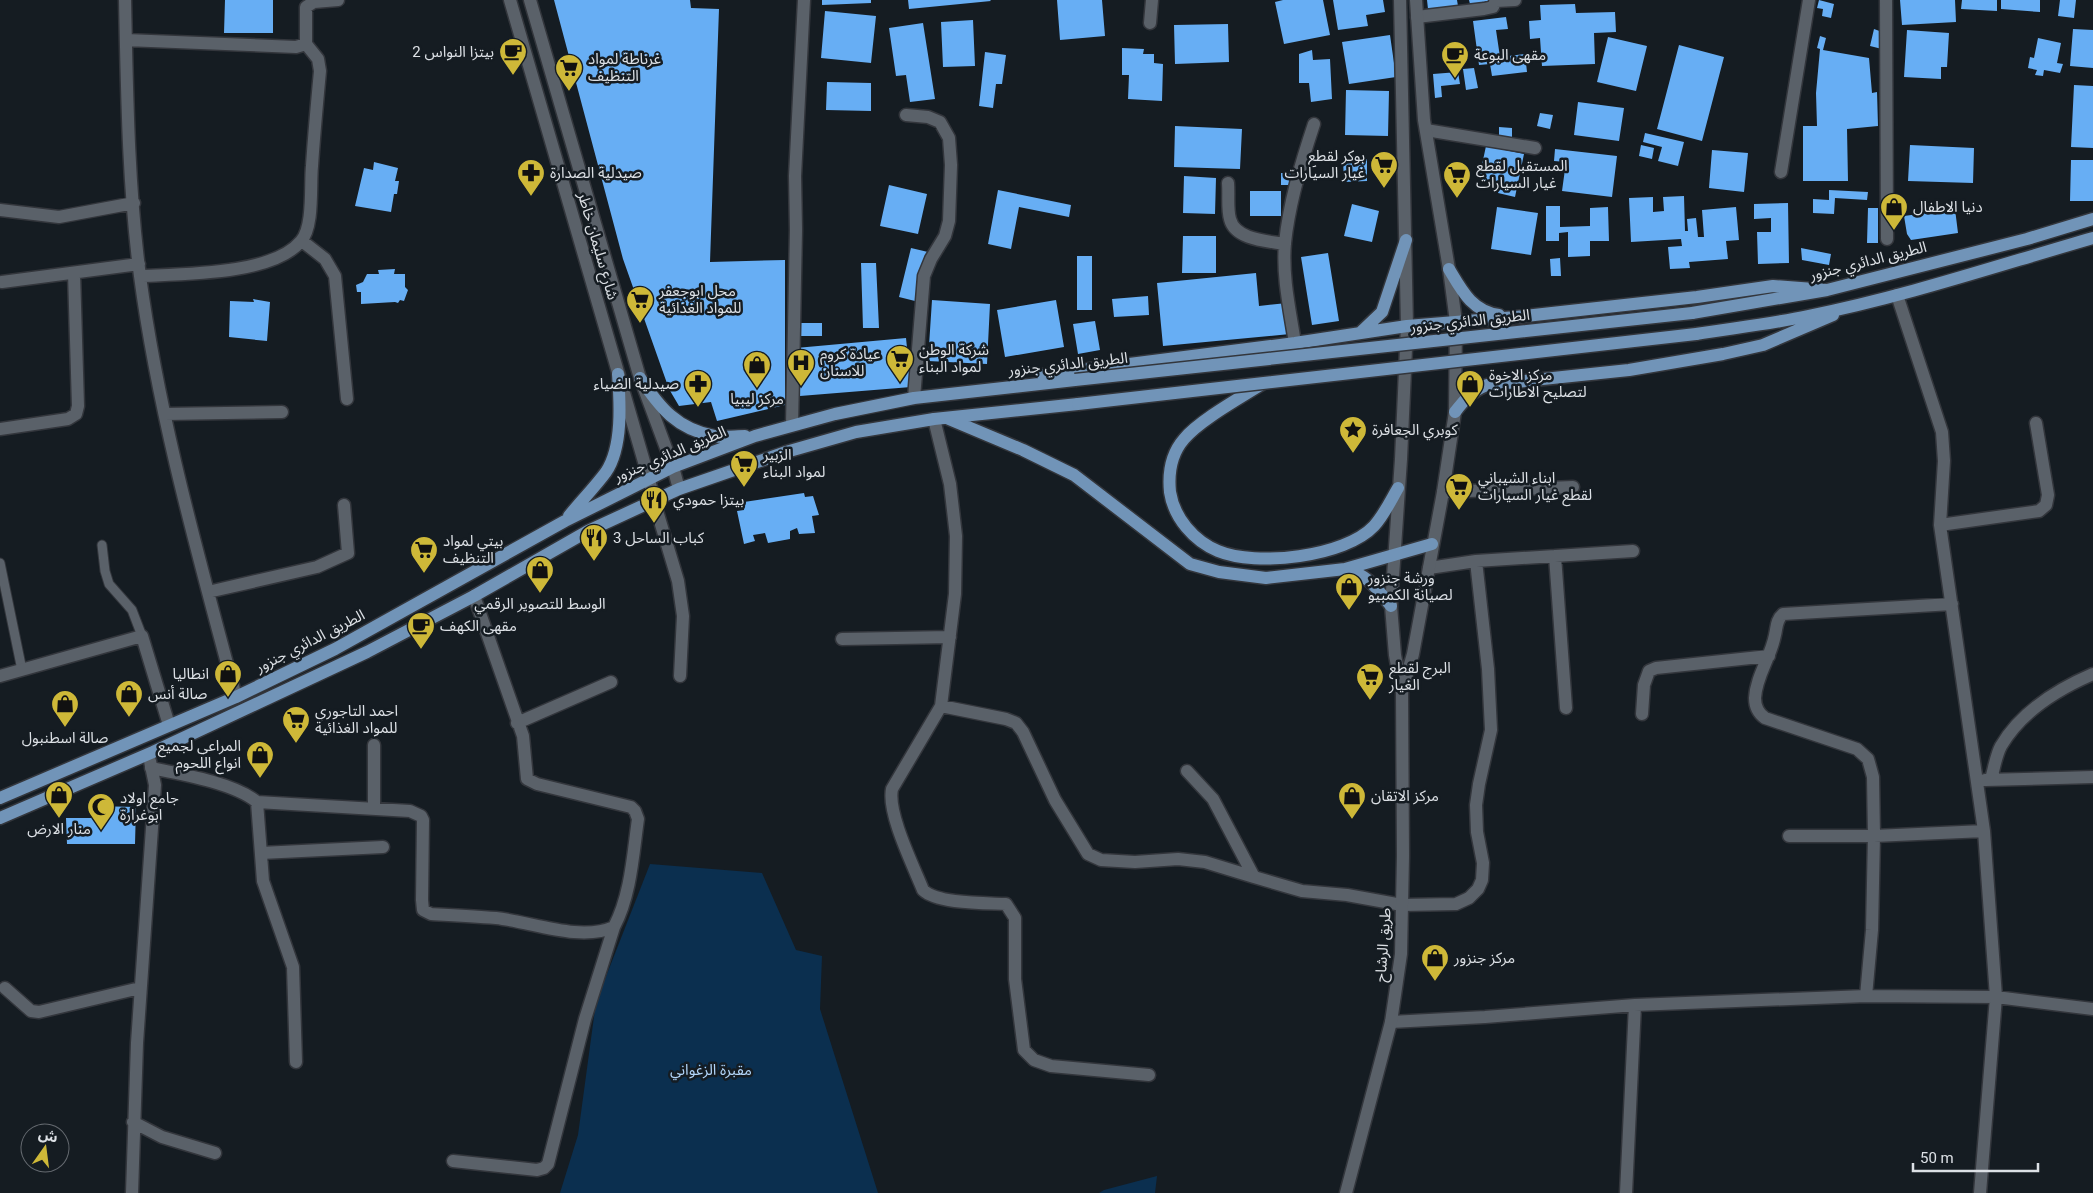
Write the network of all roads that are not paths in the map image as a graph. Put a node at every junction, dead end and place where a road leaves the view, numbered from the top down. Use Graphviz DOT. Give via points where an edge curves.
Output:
graph roads {
  1 [pos="125,0"];
  2 [pos="338,0"];
  3 [pos="510,0"];
  4 [pos="530,0"];
  5 [pos="804,0"];
  6 [pos="1152,0"];
  7 [pos="1400,0"];
  8 [pos="1416,0"];
  9 [pos="1515,0"];
  10 [pos="1809,0"];
  11 [pos="1886,0"];
  12 [pos="1496,1"];
  13 [pos="1417,17"];
  14 [pos="1150,23"];
  15 [pos="126,40"];
  16 [pos="306,44"];
  17 [pos="906,115"];
  18 [pos="1314,124"];
  19 [pos="1426,130"];
  20 [pos="1535,148"];
  21 [pos="1781,172"];
  22 [pos="1228,183"];
  23 [pos="134,203"];
  24 [pos="0,210"];
  25 [pos="2093,219"];
  26 [pos="2093,238"];
  27 [pos="1887,239"];
  28 [pos="1406,240"];
  29 [pos="302,241"];
  30 [pos="1285,244"];
  31 [pos="1449,269"];
  32 [pos="140,270"];
  33 [pos="74,273"];
  34 [pos="2,282"];
  35 [pos="1827,290"];
  36 [pos="1897,295"];
  37 [pos="1842,309"];
  38 [pos="1516,317"];
  39 [pos="1456,322"];
  40 [pos="1407,326"];
  41 [pos="1359,333"];
  42 [pos="1295,343"];
  43 [pos="618,374"];
  44 [pos="640,378"];
  45 [pos="1262,384"];
  46 [pos="974,390"];
  47 [pos="914,398"];
  48 [pos="348,399"];
  49 [pos="282,412"];
  50 [pos="1455,412"];
  51 [pos="165,414"];
  52 [pos="940,418"];
  53 [pos="2036,423"];
  54 [pos="792,424"];
  55 [pos="0,429"];
  56 [pos="755,436"];
  57 [pos="673,467"];
  58 [pos="649,479"];
  59 [pos="1573,487"];
  60 [pos="1398,488"];
  61 [pos="679,489"];
  62 [pos="1443,492"];
  63 [pos="654,502"];
  64 [pos="344,505"];
  65 [pos="565,521"];
  66 [pos="1940,525"];
  67 [pos="1432,544"];
  68 [pos="102,545"];
  69 [pos="1632,551"];
  70 [pos="1394,555"];
  71 [pos="1555,556"];
  72 [pos="1476,562"];
  73 [pos="0,563"];
  74 [pos="1428,568"];
  75 [pos="1345,569"];
  76 [pos="208,592"];
  77 [pos="474,596"];
  78 [pos="1952,604"];
  79 [pos="1391,606"];
  80 [pos="142,636"];
  81 [pos="950,637"];
  82 [pos="842,639"];
  83 [pos="1769,656"];
  84 [pos="22,670"];
  85 [pos="2093,674"];
  86 [pos="0,676"];
  87 [pos="680,676"];
  88 [pos="611,682"];
  89 [pos="1402,694"];
  90 [pos="236,697"];
  91 [pos="941,706"];
  92 [pos="1566,708"];
  93 [pos="1642,714"];
  94 [pos="517,723"];
  95 [pos="169,725"];
  96 [pos="374,744"];
  97 [pos="148,754"];
  98 [pos="151,768"];
  99 [pos="1187,771"];
  100 [pos="2093,777"];
  101 [pos="1978,780"];
  102 [pos="1991,780"];
  103 [pos="0,798"];
  104 [pos="257,802"];
  105 [pos="374,809"];
  106 [pos="0,818"];
  107 [pos="1984,831"];
  108 [pos="1789,836"];
  109 [pos="1874,836"];
  110 [pos="383,847"];
  111 [pos="261,854"];
  112 [pos="1254,877"];
  113 [pos="1402,905"];
  114 [pos="614,927"];
  115 [pos="5,988"];
  116 [pos="140,988"];
  117 [pos="1866,996"];
  118 [pos="1996,997"];
  119 [pos="1635,1005"];
  120 [pos="2093,1009"];
  121 [pos="1391,1022"];
  122 [pos="296,1062"];
  123 [pos="1149,1074"];
  124 [pos="133,1122"];
  125 [pos="215,1154"];
  126 [pos="453,1161"];
  127 [pos="132,1193"];
  128 [pos="1346,1193"];
  129 [pos="1626,1193"];
  130 [pos="1980,1193"];
  1 -- 15 [label="street"];
  2 -- 16 [label="street" via="314,2 306,7"];
  3 -- 43 [label="street, شارع سليمان خاطر"];
  4 -- 44 [label="street, شارع سليمان خاطر"];
  5 -- 54 [label="street" via="795,176"];
  6 -- 14 [label="street"];
  7 -- 28 [label="street"];
  8 -- 13 [label="street"];
  9 -- 12 [label="street"];
  10 -- 21 [label="street"];
  11 -- 27 [label="street"];
  12 -- 13 [label="street" via="1493,7 1484,9"];
  13 -- 19 [label="street"];
  15 -- 16 [label="street" via="296,47"];
  15 -- 23 [label="street" via="128,132"];
  16 -- 29 [label="street" via="318,59 320,71 310,203 307,231"];
  17 -- 47 [label="street" via="928,116 940,122 950,138 951,166 949,221 945,236 924,276"];
  18 -- 30 [label="street" via="1300,165"];
  19 -- 20 [label="street"];
  19 -- 31 [label="street"];
  22 -- 30 [label="street" via="1230,219 1234,228 1244,236"];
  23 -- 24 [label="street" via="60,216"];
  23 -- 32 [label="street"];
  25 -- 35 [label="main road, الطريق الدائري جنزور"];
  26 -- 36 [label="main road"];
  28 -- 40 [label="street"];
  28 -- 41 [label="main road" via="1382,312"];
  29 -- 32 [label="street" via="283,256 263,263 207,273"];
  29 -- 48 [label="street" via="325,259 336,276"];
  30 -- 42 [label="street" via="1286,281"];
  31 -- 38 [label="main road" via="1466,298 1474,305 1492,314"];
  31 -- 39 [label="street"];
  32 -- 33 [label="street"];
  32 -- 51 [label="street"];
  33 -- 34 [label="street"];
  33 -- 55 [label="street" via="76,414 68,419"];
  35 -- 38 [label="main road" via="1772,286"];
  35 -- 46 [label="main road, الطريق الدائري جنزور, bridge" via="1692,313"];
  36 -- 37 [label="main road"];
  36 -- 66 [label="street" via="1942,432 1944,461"];
  37 -- 45 [label="main road, bridge" via="1696,334"];
  37 -- 50 [label="main road" via="1763,345 1629,370 1487,385 1475,390"];
  38 -- 39 [label="main road"];
  39 -- 40 [label="main road"];
  39 -- 50 [label="street"];
  40 -- 41 [label="main road"];
  40 -- 60 [label="street"];
  41 -- 42 [label="main road"];
  42 -- 46 [label="main road" via="1063,371"];
  43 -- 58 [label="street, شارع سليمان خاطر"];
  43 -- 65 [label="main road" via="620,409 613,454 607,470"];
  44 -- 56 [label="main road" via="658,405 688,427 715,437"];
  44 -- 57 [label="street, شارع سليمان خاطر"];
  45 -- 52 [label="main road, bridge"];
  45 -- 60 [label="main road" via="1184,438 1174,454 1168,477 1171,497 1179,520 1203,544 1236,557 1276,558 1337,548 1359,538 1374,526"];
  46 -- 47 [label="main road, الطريق الدائري جنزور"];
  47 -- 54 [label="main road, الطريق الدائري جنزور"];
  49 -- 51 [label="street"];
  50 -- 62 [label="street"];
  51 -- 76 [label="street"];
  52 -- 61 [label="main road" via="856,432"];
  52 -- 75 [label="main road" via="1023,450 1074,475 1190,564 1219,572 1266,578"];
  52 -- 81 [label="street" via="956,536 956,594"];
  53 -- 66 [label="street" via="2048,495 2046,505 2039,511"];
  54 -- 56 [label="main road, الطريق الدائري جنزور"];
  56 -- 57 [label="main road, الطريق الدائري جنزور"];
  57 -- 58 [label="main road, الطريق الدائري جنزور"];
  57 -- 61 [label="street, شارع سليمان خاطر"];
  58 -- 63 [label="street, شارع سليمان خاطر"];
  58 -- 65 [label="main road, الطريق الدائري جنزور"];
  59 -- 62 [label="street"];
  60 -- 70 [label="street"];
  61 -- 63 [label="main road"];
  62 -- 67 [label="street"];
  63 -- 77 [label="main road" via="588,531"];
  63 -- 87 [label="street, شارع سليمان خاطر" via="678,581 683,616"];
  64 -- 76 [label="street" via="348,553 342,557 317,567"];
  65 -- 90 [label="main road, الطريق الدائري جنزور" via="335,649"];
  66 -- 78 [label="street"];
  67 -- 70 [label="main road"];
  67 -- 74 [label="street"];
  68 -- 80 [label="lane" via="109,584 132,610"];
  69 -- 71 [label="street"];
  70 -- 75 [label="main road"];
  70 -- 79 [label="street"];
  71 -- 72 [label="street"];
  71 -- 92 [label="street"];
  72 -- 74 [label="street"];
  72 -- 113 [label="street" via="1491,730 1476,805 1477,832 1484,863 1482,880 1469,898 1456,904"];
  73 -- 84 [label="lane"];
  74 -- 89 [label="street" via="1413,654"];
  75 -- 79 [label="main road" via="1374,584"];
  76 -- 90 [label="street"];
  77 -- 94 [label="street"];
  77 -- 97 [label="main road" via="367,652"];
  78 -- 83 [label="street" via="1783,614 1778,618"];
  78 -- 101 [label="street"];
  79 -- 89 [label="street"];
  80 -- 84 [label="street"];
  80 -- 95 [label="street"];
  81 -- 82 [label="street"];
  81 -- 91 [label="street"];
  83 -- 93 [label="street" via="1649,671 1644,685"];
  83 -- 109 [label="street" via="1755,699 1758,712 1765,718 1857,750 1868,759 1873,777"];
  84 -- 86 [label="street"];
  85 -- 102 [label="street" via="2062,689 2033,709 2012,730 2000,747"];
  88 -- 94 [label="street"];
  89 -- 113 [label="street, طريق الرشاح"];
  90 -- 95 [label="main road, الطريق الدائري جنزور"];
  91 -- 112 [label="street" via="1006,718 1016,723 1055,800 1088,854 1101,860 1187,860"];
  91 -- 123 [label="street" via="896,780 890,799 923,890 933,896 1006,904 1011,909 1015,918 1015,979 1024,1050 1034,1060 1051,1066"];
  94 -- 114 [label="street" via="523,736 527,779 530,782 630,807 635,812 638,819 630,871 620,916"];
  95 -- 103 [label="main road, الطريق الدائري جنزور"];
  96 -- 105 [label="street"];
  97 -- 98 [label="street"];
  97 -- 106 [label="main road"];
  98 -- 104 [label="street" via="242,792"];
  98 -- 116 [label="street" via="155,785"];
  99 -- 112 [label="street" via="1213,799"];
  100 -- 102 [label="street"];
  101 -- 102 [label="street"];
  101 -- 107 [label="street"];
  104 -- 105 [label="street"];
  104 -- 111 [label="street"];
  105 -- 114 [label="street" via="410,811 421,816 422,900 423,910 427,912 497,918 568,931 606,931"];
  107 -- 109 [label="street"];
  107 -- 118 [label="street"];
  108 -- 109 [label="street"];
  109 -- 117 [label="street" via="1872,930"];
  110 -- 111 [label="street"];
  111 -- 122 [label="street" via="263,881 293,967"];
  112 -- 113 [label="street" via="1302,891"];
  113 -- 121 [label="street, طريق الرشاح" via="1401,954"];
  114 -- 126 [label="street" via="584,1019 548,1164 538,1170"];
  115 -- 116 [label="street" via="31,1010 39,1012"];
  116 -- 124 [label="street"];
  117 -- 118 [label="street"];
  117 -- 119 [label="street"];
  118 -- 120 [label="street"];
  118 -- 130 [label="street"];
  119 -- 121 [label="street"];
  119 -- 129 [label="street"];
  121 -- 128 [label="street, طريق الرشاح"];
  124 -- 125 [label="street" via="162,1137"];
  124 -- 127 [label="street"];
}
